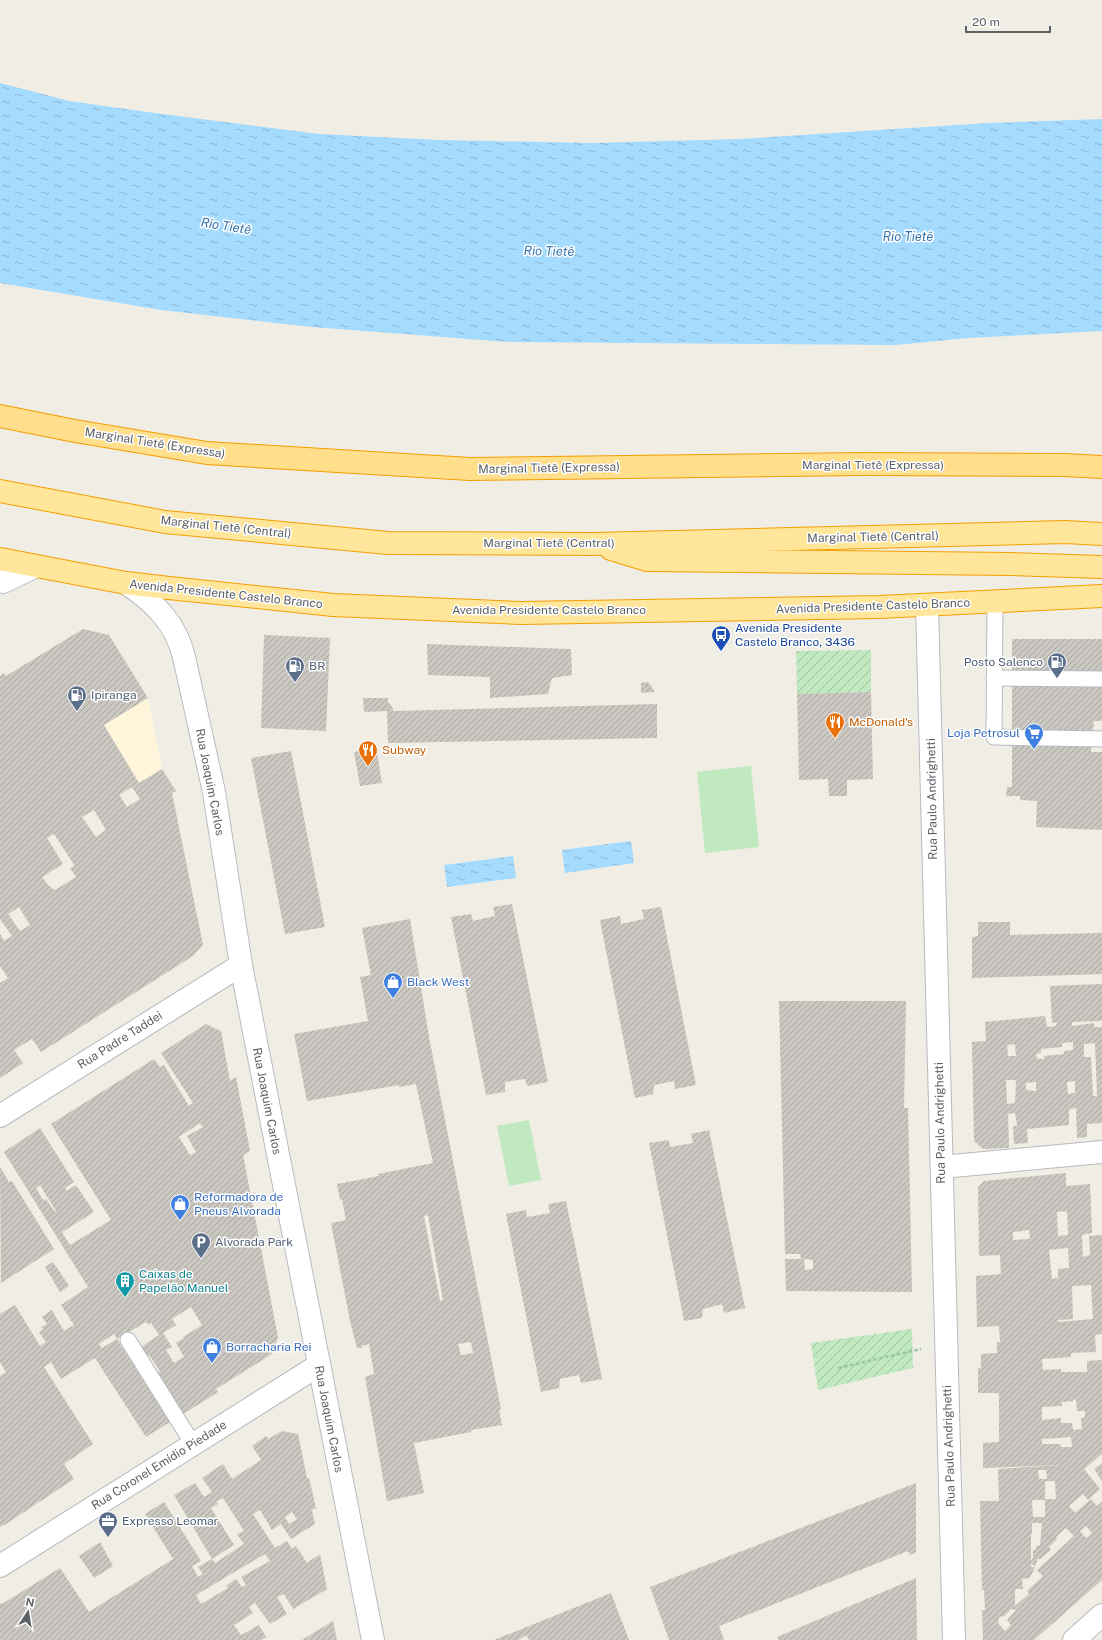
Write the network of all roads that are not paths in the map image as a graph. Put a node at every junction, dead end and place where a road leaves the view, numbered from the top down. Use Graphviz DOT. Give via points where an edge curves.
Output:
graph roads {
  1 [pos="0,416"];
  2 [pos="1064,465"];
  3 [pos="1102,467"];
  4 [pos="1102,478"];
  5 [pos="0,491"];
  6 [pos="1102,534"];
  7 [pos="594,544"];
  8 [pos="0,559"];
  9 [pos="34,566"];
  10 [pos="1102,567"];
  11 [pos="0,581"];
  12 [pos="126,583"];
  13 [pos="1101,597"];
  14 [pos="995,602"];
  15 [pos="927,605"];
  16 [pos="994,678"];
  17 [pos="1102,679"];
  18 [pos="1102,739"];
  19 [pos="241,965"];
  20 [pos="0,1116"];
  21 [pos="1102,1152"];
  22 [pos="942,1167"];
  23 [pos="128,1340"];
  24 [pos="319,1365"];
  25 [pos="193,1444"];
  26 [pos="0,1566"];
  27 [pos="1102,1615"];
  28 [pos="373,1640"];
  29 [pos="954,1640"];
  30 [pos="1074,1640"];
  1 -- 2 [label="highway, Marginal Tietê (Expressa)" via="207,453 470,470 864,464"];
  2 -- 3 [label="highway, Marginal Tietê (Expressa)"];
  2 -- 4 [label="highway"];
  5 -- 7 [label="highway, Marginal Tietê (Central)" via="165,522 388,542"];
  6 -- 7 [label="highway, Marginal Tietê (Central)" via="1065,532"];
  7 -- 10 [label="highway" via="647,560"];
  8 -- 9 [label="highway, Avenida Presidente Castelo Branco"];
  9 -- 11 [label="street" via="3,582"];
  9 -- 12 [label="highway, Avenida Presidente Castelo Branco"];
  12 -- 15 [label="highway, Avenida Presidente Castelo Branco" via="333,605 521,613"];
  12 -- 19 [label="street, Rua Joaquim Carlos" via="147,598 160,612 180,642 214,792"];
  13 -- 14 [label="highway, Avenida Presidente Castelo Branco"];
  14 -- 15 [label="highway, Avenida Presidente Castelo Branco"];
  14 -- 16 [label="lane"];
  15 -- 22 [label="street, Rua Paulo Andrighetti"];
  16 -- 17 [label="lane"];
  16 -- 18 [label="lane" via="994,737"];
  19 -- 20 [label="street, Rua Padre Taddei"];
  19 -- 24 [label="street, Rua Joaquim Carlos"];
  21 -- 22 [label="street"];
  22 -- 29 [label="street, Rua Paulo Andrighetti"];
  23 -- 25 [label="lane"];
  24 -- 25 [label="street, Rua Coronel Emídio Piedade"];
  24 -- 28 [label="street, Rua Joaquim Carlos"];
  25 -- 26 [label="street, Rua Coronel Emídio Piedade"];
  27 -- 30 [label="street"];
}
